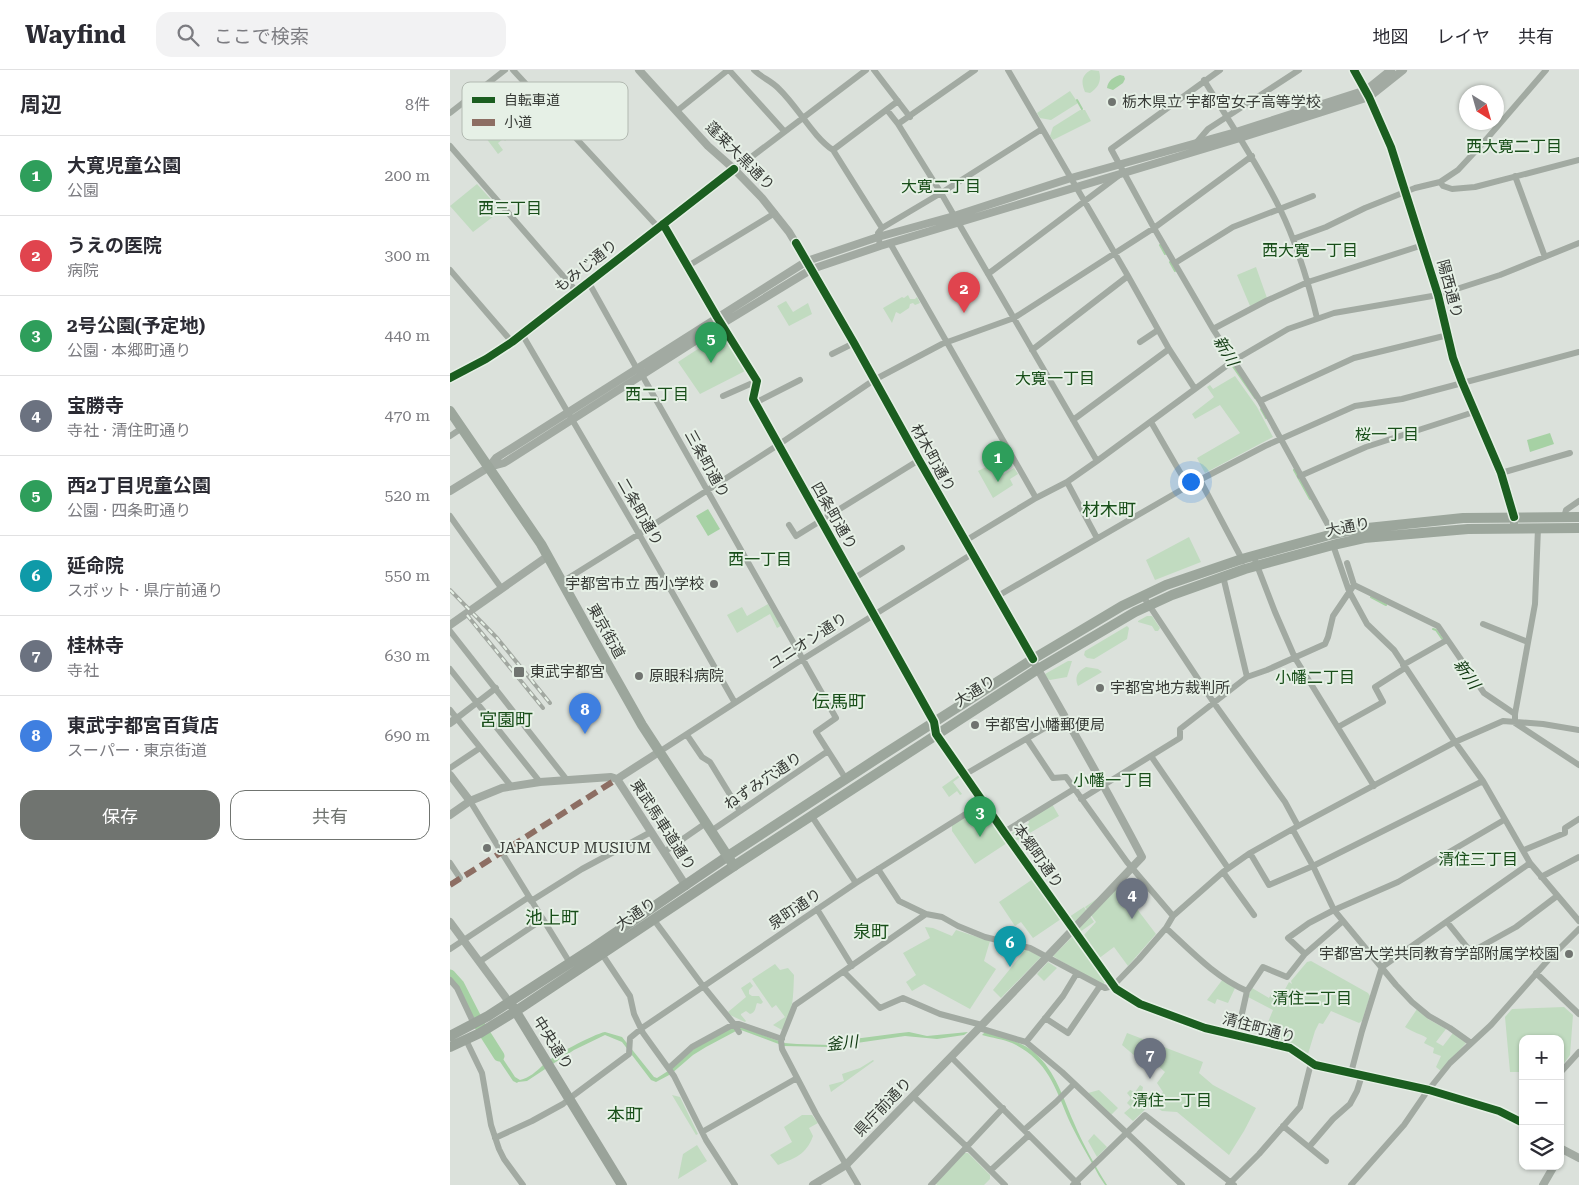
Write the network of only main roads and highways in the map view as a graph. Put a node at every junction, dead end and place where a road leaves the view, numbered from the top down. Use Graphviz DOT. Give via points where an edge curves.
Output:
graph roads {
  1 [pos="450,412"];
  2 [pos="1579,517"];
  3 [pos="1514,523"];
  4 [pos="1579,528"];
  5 [pos="1255,561"];
  6 [pos="728,856"];
  7 [pos="734,866"];
  8 [pos="509,1002"];
  9 [pos="516,1011"];
  10 [pos="477,1029"];
  11 [pos="450,1036"];
  12 [pos="450,1047"];
  13 [pos="622,1185"];
  1 -- 6 [label="highway, 東京街道" via="530,527 615,679"];
  2 -- 3 [label="highway, 大通り"];
  3 -- 4 [label="highway, 大通り" via="1538,528"];
  3 -- 5 [label="highway, 大通り" via="1484,517 1376,526"];
  5 -- 6 [label="highway, 大通り" via="1242,559 1188,576 1122,606 1033,659"];
  5 -- 7 [label="highway, 大通り" via="1245,569 1149,605 1098,633"];
  6 -- 7 [label="highway, 東京街道"];
  6 -- 8 [label="main road, 大通り"];
  7 -- 9 [label="main road, 大通り"];
  8 -- 9 [label="main road, 中央通り"];
  8 -- 10 [label="main road, 大通り" via="488,1016"];
  9 -- 10 [label="main road, 大通り" via="492,1026"];
  9 -- 13 [label="main road, 中央通り"];
  10 -- 11 [label="main road, 大通り"];
  10 -- 12 [label="main road, 大通り" via="466,1040"];
}
